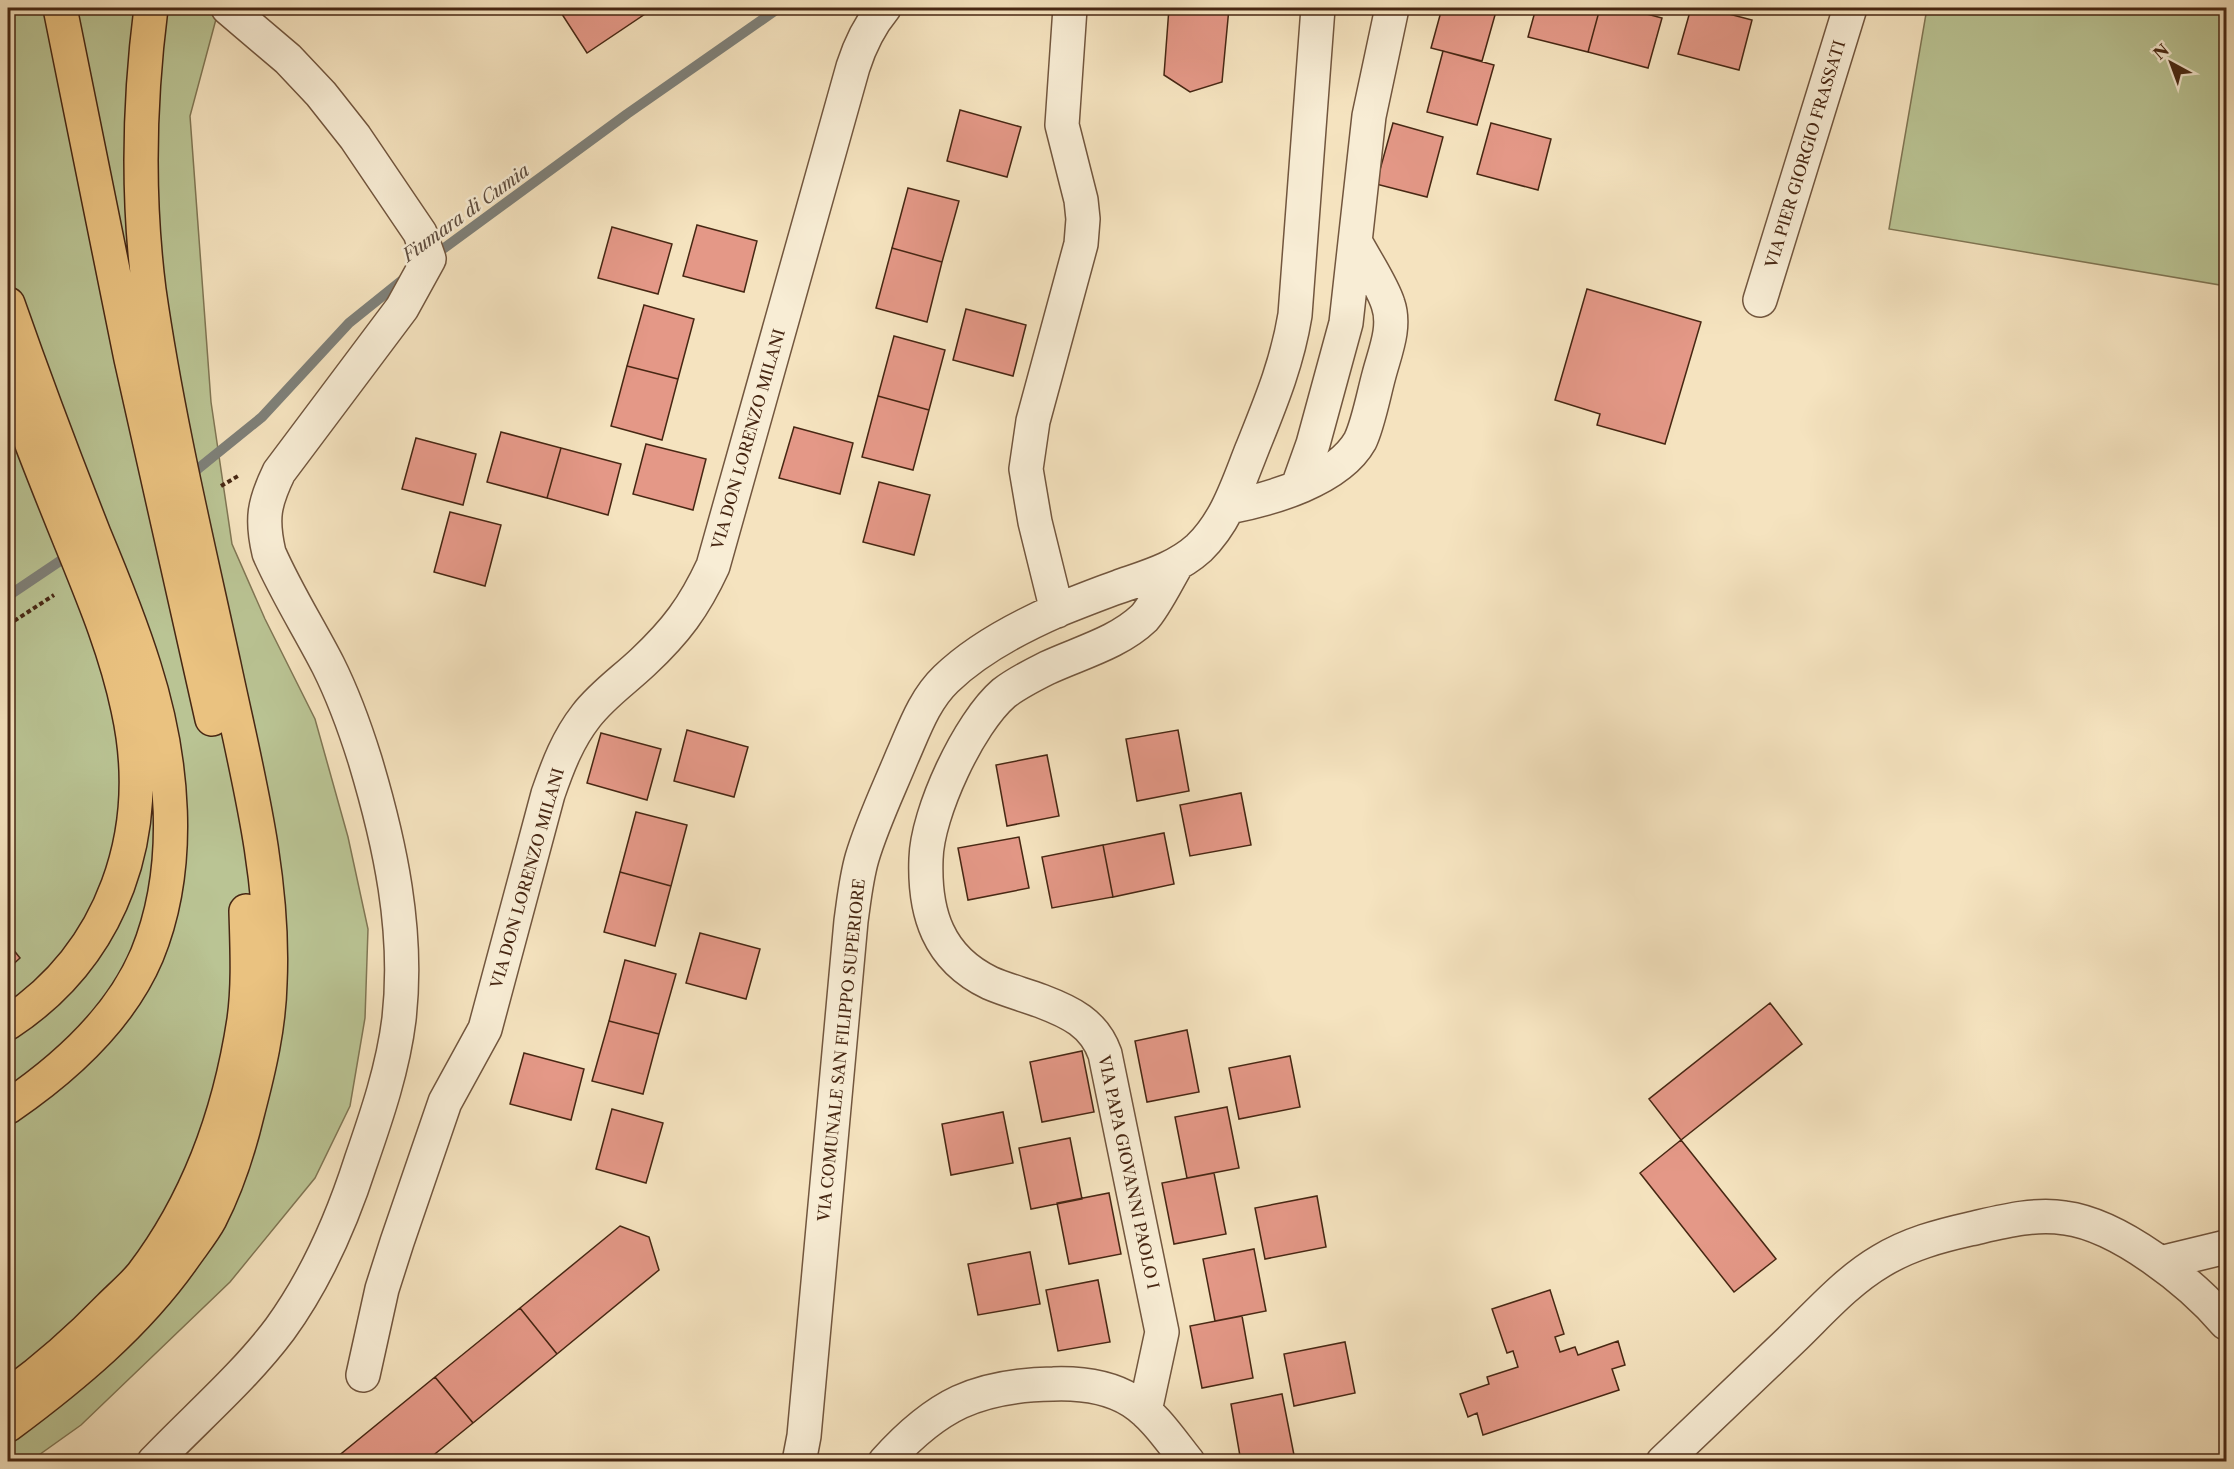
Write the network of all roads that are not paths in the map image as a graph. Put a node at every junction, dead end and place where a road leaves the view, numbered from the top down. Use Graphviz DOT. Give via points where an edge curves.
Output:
graph roads {
  1 [pos="60,8"];
  2 [pos="151,8"];
  3 [pos="228,8"];
  4 [pos="884,8"];
  5 [pos="1070,8"];
  6 [pos="1318,8"];
  7 [pos="1392,8"];
  8 [pos="1850,8"];
  9 [pos="1356,243"];
  10 [pos="1760,300"];
  11 [pos="8,304"];
  12 [pos="8,380"];
  13 [pos="1298,486"];
  14 [pos="1229,507"];
  15 [pos="1177,564"];
  16 [pos="1057,610"];
  17 [pos="8,1023"];
  18 [pos="8,1107"];
  19 [pos="2226,1247"];
  20 [pos="2160,1263"];
  21 [pos="2226,1323"];
  22 [pos="363,1375"];
  23 [pos="8,1396"];
  24 [pos="1145,1411"];
  25 [pos="8,1425"];
  26 [pos="154,1461"];
  27 [pos="799,1461"];
  28 [pos="885,1461"];
  29 [pos="1188,1461"];
  30 [pos="1663,1461"];
  1 -- 23 [label="highway" via="131,359 234,820 242,866 248,950 244,1019 236,1061 209,1157 186,1209 141,1276 73,1345"];
  2 -- 25 [label="highway" via="140,114 146,260 180,458 263,860 270,949 268,1015 260,1067 233,1169 209,1222 160,1291 87,1364"];
  3 -- 26 [label="street" via="321,93 420,233 429,259 402,308 279,472 267,496 264,514 269,553 330,669 364,758 390,856 402,978 399,1020 383,1096 339,1223 316,1270 279,1329 257,1355"];
  4 -- 22 [label="street, VIA DON LORENZO MILANI" via="871,23 853,67 713,566 684,620 587,714 559,762 485,1029 445,1102 382,1289"];
  5 -- 16 [label="street" via="1062,125 1081,200 1081,244 1033,422 1026,469"];
  6 -- 14 [label="street, VIA COMUNALE SAN FILIPPO SUPERIORE" via="1290,346 1282,376"];
  7 -- 9 [label="street" via="1369,116"];
  8 -- 10 [label="street, VIA PIER GIORGIO FRASSATI"];
  9 -- 13 [label="street" via="1346,323"];
  9 -- 13 [label="street" via="1389,304 1391,333 1361,440 1328,473"];
  11 -- 18 [label="highway" via="145,668 166,758 171,800 162,910 147,956 105,1023 76,1054"];
  12 -- 17 [label="highway" via="108,633 129,710 136,788 127,860 100,927 56,983 30,1009"];
  13 -- 14 [label="street"];
  14 -- 15 [label="street, VIA COMUNALE SAN FILIPPO SUPERIORE" via="1199,548"];
  15 -- 16 [label="street, VIA COMUNALE SAN FILIPPO SUPERIORE"];
  15 -- 24 [label="street, VIA PAPA GIOVANNI PAOLO I" via="1144,617 1124,633 1025,680 989,709 974,730 938,804 925,866 932,918 940,940 954,958 990,983 1077,1016 1100,1040 1162,1332"];
  16 -- 27 [label="street, VIA COMUNALE SAN FILIPPO SUPERIORE" via="965,663 929,699 861,860 851,921"];
  19 -- 20 [label="street"];
  20 -- 21 [label="street" via="2213,1307"];
  20 -- 30 [label="street" via="2117,1236 2065,1218 2032,1217 1991,1224 1905,1247 1880,1261 1836,1296"];
  24 -- 28 [label="street" via="1096,1386 1070,1383 998,1388 956,1402 935,1415"];
  24 -- 29 [label="street"];
}
